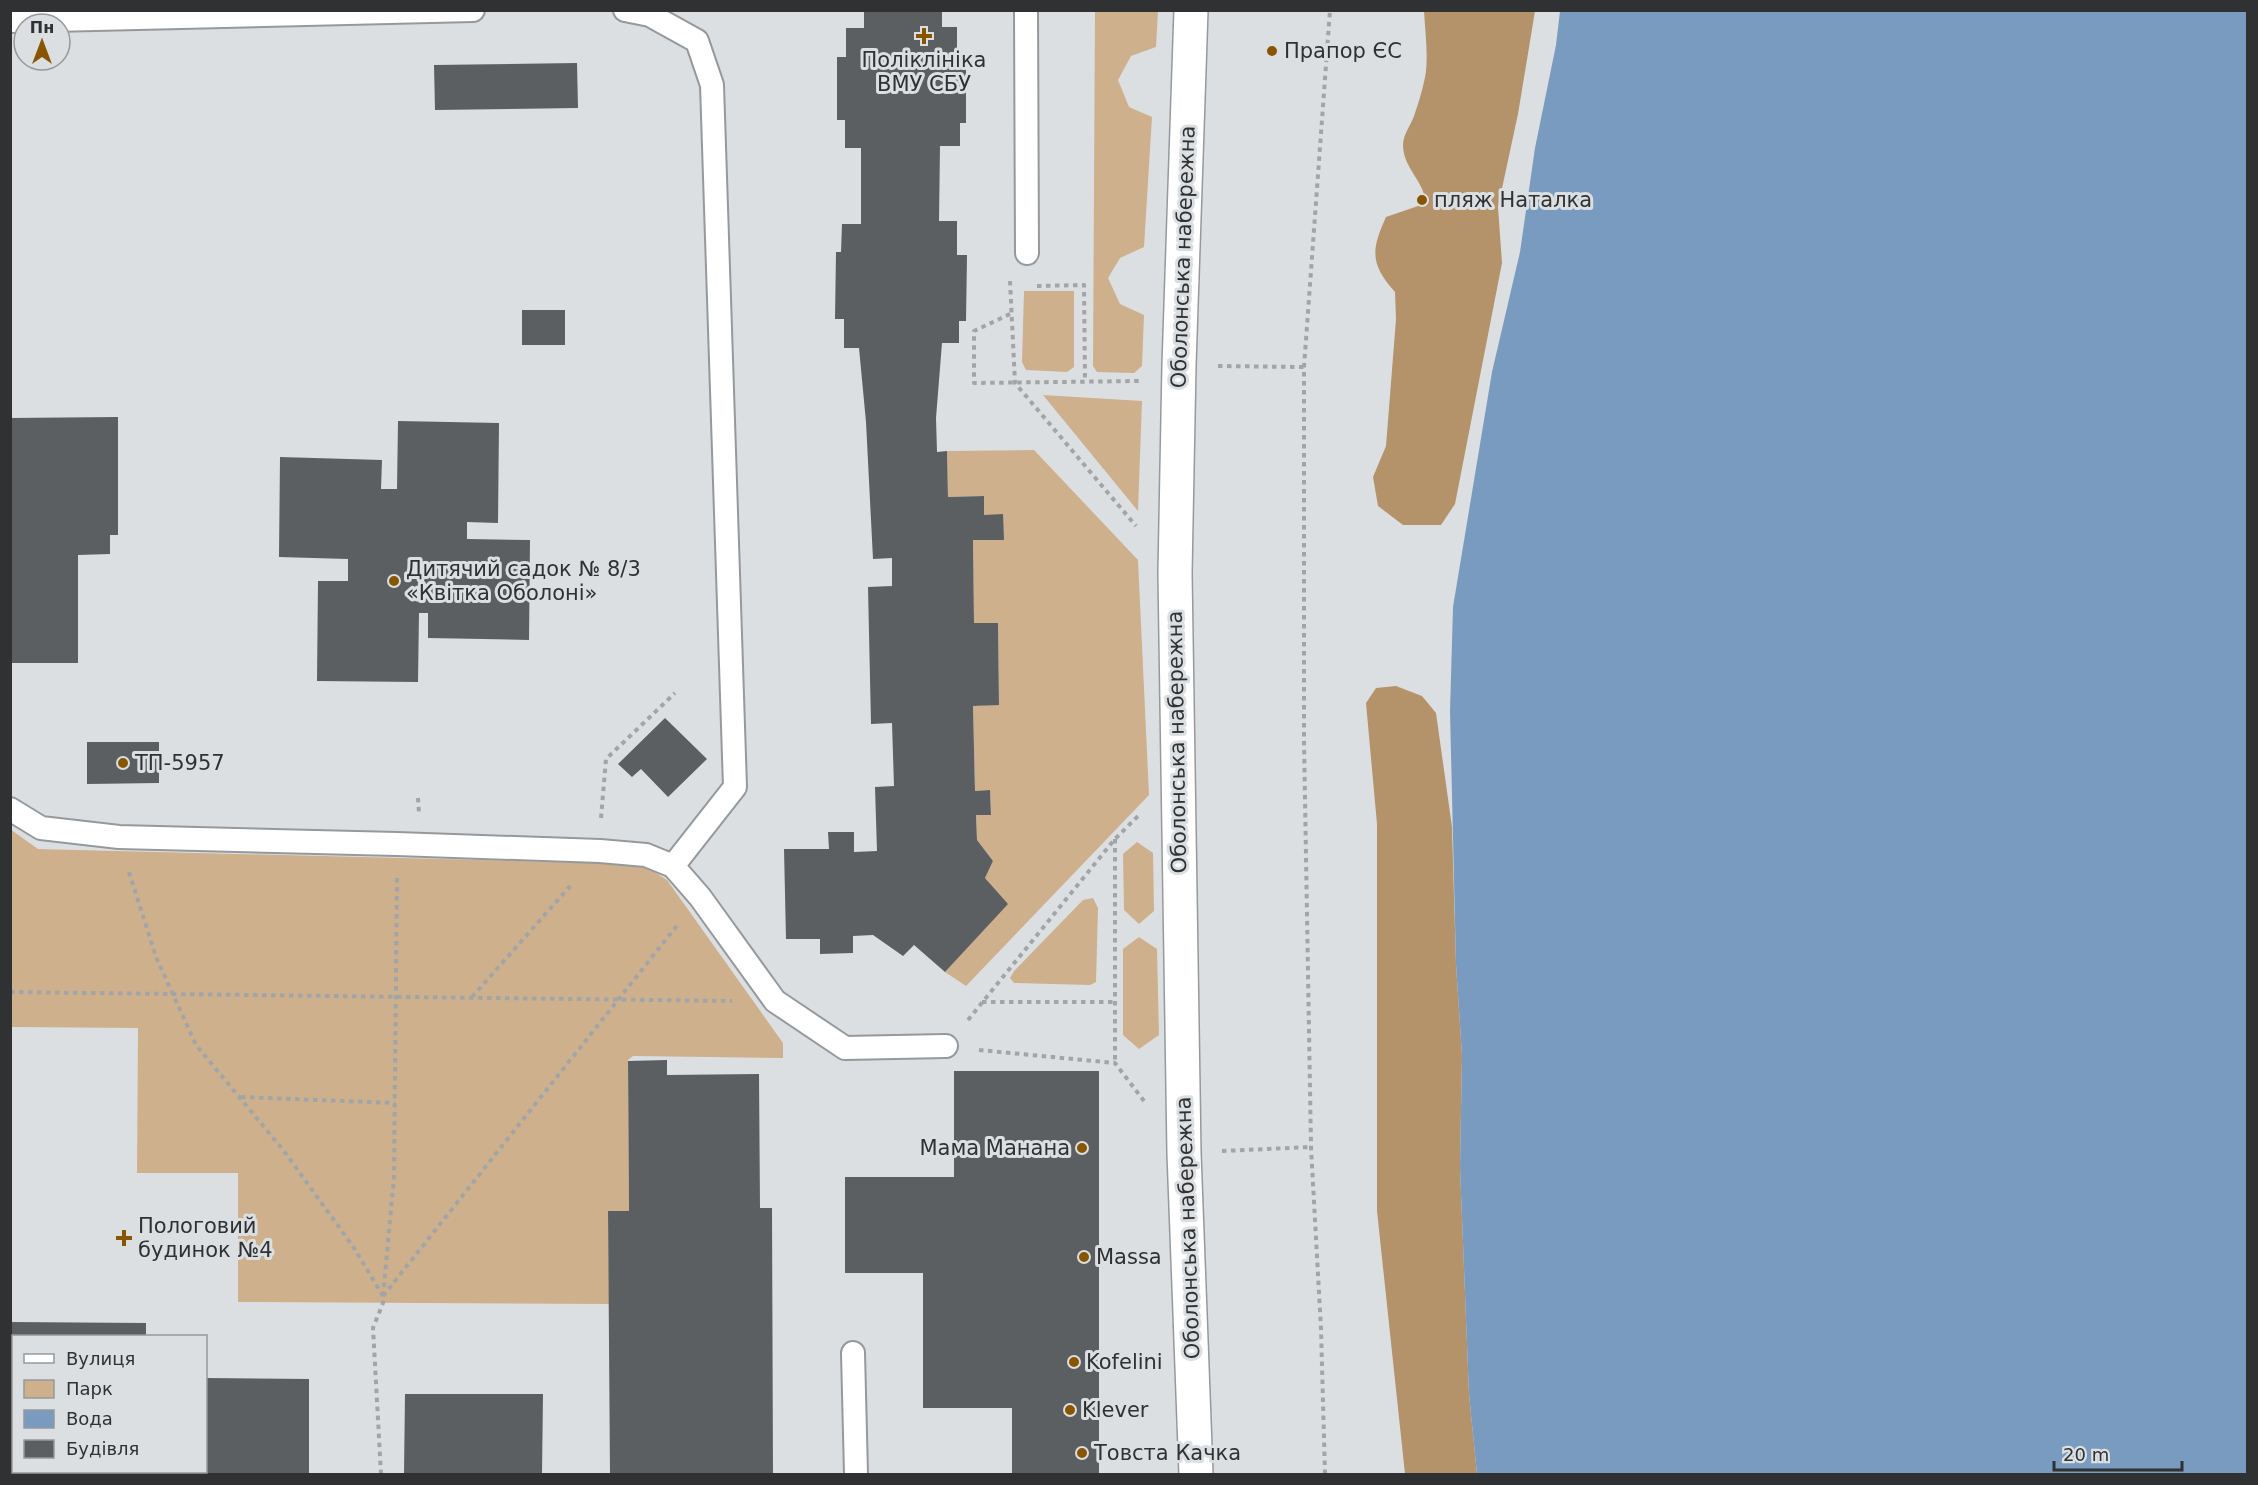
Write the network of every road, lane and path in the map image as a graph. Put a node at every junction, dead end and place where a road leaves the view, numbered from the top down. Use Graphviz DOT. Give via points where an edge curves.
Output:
graph roads {
  1 [pos="473,10"];
  2 [pos="625,10"];
  3 [pos="1026,10"];
  4 [pos="1191,10"];
  5 [pos="1330,10"];
  6 [pos="10,21"];
  7 [pos="1028,253"];
  8 [pos="1010,286"];
  9 [pos="1021,286"];
  10 [pos="1031,286"];
  11 [pos="1010,314"];
  12 [pos="1179,365"];
  13 [pos="1305,367"];
  14 [pos="1085,382"];
  15 [pos="1015,383"];
  16 [pos="1137,528"];
  17 [pos="675,693"];
  18 [pos="1178,776"];
  19 [pos="418,798"];
  20 [pos="10,809"];
  21 [pos="419,816"];
  22 [pos="601,818"];
  23 [pos="119,837"];
  24 [pos="1115,839"];
  25 [pos="397,844"];
  26 [pos="600,852"];
  27 [pos="673,866"];
  28 [pos="700,897"];
  29 [pos="10,992"];
  30 [pos="174,994"];
  31 [pos="396,997"];
  32 [pos="472,998"];
  33 [pos="616,1000"];
  34 [pos="775,1001"];
  35 [pos="982,1002"];
  36 [pos="1115,1002"];
  37 [pos="946,1046"];
  38 [pos="1115,1063"];
  39 [pos="240,1097"];
  40 [pos="395,1103"];
  41 [pos="1311,1147"];
  42 [pos="1198,1152"];
  43 [pos="382,1296"];
  44 [pos="854,1353"];
  45 [pos="381,1474"];
  46 [pos="856,1474"];
  47 [pos="1196,1474"];
  48 [pos="1325,1474"];
  1 -- 6 [label="lane"];
  2 -- 27 [label="lane" via="650,15 697,41 712,85 735,787"];
  3 -- 7 [label="lane"];
  4 -- 12 [label="street, Оболонська набережна"];
  5 -- 13 [label="path"];
  8 -- 9 [label="path"];
  10 -- 14 [label="path" via="1084,285"];
  11 -- 15 [label="path" via="974,331 974,383"];
  12 -- 13 [label="path"];
  12 -- 14 [label="path" via="1151,381"];
  12 -- 18 [label="street, Оболонська набережна" via="1175,573"];
  13 -- 41 [label="path"];
  14 -- 15 [label="path"];
  15 -- 16 [label="path"];
  17 -- 22 [label="path" via="606,759"];
  18 -- 24 [label="path"];
  18 -- 42 [label="street, Оболонська набережна"];
  19 -- 21 [label="path"];
  20 -- 23 [label="lane" via="41,828"];
  23 -- 25 [label="lane"];
  23 -- 30 [label="path" via="156,957"];
  24 -- 35 [label="path"];
  24 -- 36 [label="path"];
  25 -- 26 [label="lane"];
  25 -- 31 [label="path"];
  26 -- 27 [label="lane" via="646,855"];
  26 -- 32 [label="path"];
  27 -- 28 [label="lane"];
  28 -- 33 [label="path"];
  28 -- 34 [label="lane"];
  29 -- 30 [label="path"];
  30 -- 31 [label="path"];
  30 -- 39 [label="path" via="196,1045"];
  31 -- 32 [label="path"];
  31 -- 40 [label="path"];
  32 -- 33 [label="path"];
  33 -- 34 [label="path"];
  33 -- 43 [label="path"];
  34 -- 37 [label="lane" via="845,1048"];
  35 -- 36 [label="path"];
  35 -- 37 [label="path"];
  36 -- 38 [label="path"];
  37 -- 38 [label="path"];
  38 -- 42 [label="path"];
  39 -- 40 [label="path"];
  39 -- 43 [label="path" via="284,1150 354,1248"];
  40 -- 43 [label="path" via="394,1177"];
  41 -- 42 [label="path"];
  41 -- 48 [label="path"];
  42 -- 47 [label="street, Оболонська набережна"];
  43 -- 45 [label="path" via="373,1328"];
  44 -- 46 [label="lane"];
}
